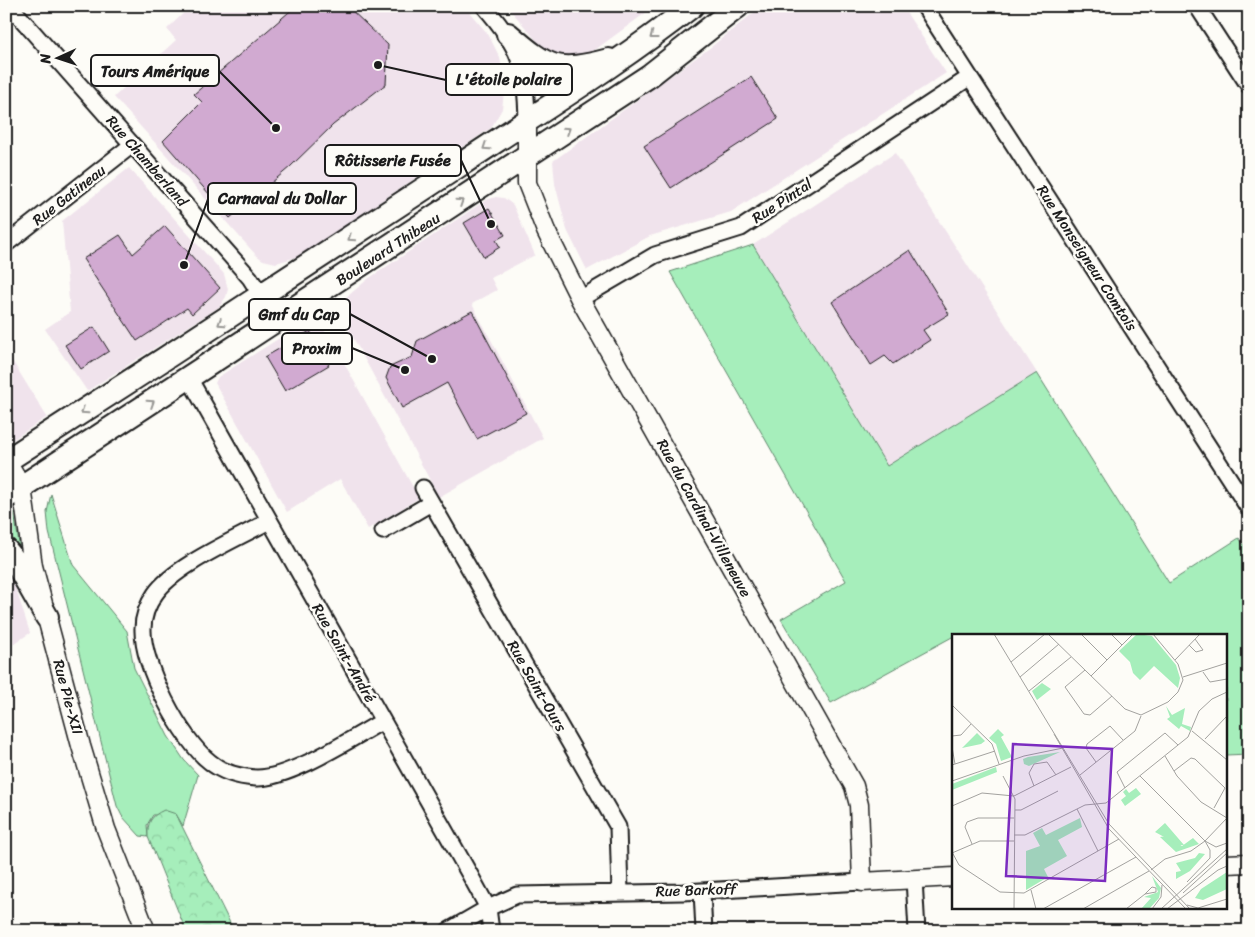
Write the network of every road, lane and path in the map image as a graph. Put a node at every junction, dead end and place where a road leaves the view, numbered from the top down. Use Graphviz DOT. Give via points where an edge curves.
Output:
graph roads {
  1 [pos="10,6"];
  2 [pos="484,6"];
  3 [pos="692,6"];
  4 [pos="738,6"];
  5 [pos="924,6"];
  6 [pos="1197,6"];
  7 [pos="508,34"];
  8 [pos="624,56"];
  9 [pos="970,77"];
  10 [pos="1249,86"];
  11 [pos="527,121"];
  12 [pos="132,145"];
  13 [pos="526,157"];
  14 [pos="6,244"];
  15 [pos="262,296"];
  16 [pos="580,299"];
  17 [pos="277,321"];
  18 [pos="189,378"];
  19 [pos="7,461"];
  20 [pos="423,488"];
  21 [pos="14,492"];
  22 [pos="431,503"];
  23 [pos="1249,509"];
  24 [pos="269,521"];
  25 [pos="383,531"];
  26 [pos="6,550"];
  27 [pos="47,617"];
  28 [pos="383,721"];
  29 [pos="1249,862"];
  30 [pos="1228,864"];
  31 [pos="952,877"];
  32 [pos="914,880"];
  33 [pos="862,882"];
  34 [pos="702,891"];
  35 [pos="620,892"];
  36 [pos="488,908"];
  37 [pos="146,931"];
  38 [pos="448,931"];
  39 [pos="491,931"];
  40 [pos="704,931"];
  41 [pos="917,931"];
  1 -- 12 [label="street, Rue Chamberland"];
  2 -- 7 [label="street"];
  3 -- 8 [label="main road, Boulevard Thibeau, one-way"];
  13 -- 4 [label="main road, Boulevard Thibeau, one-way" via="649,76"];
  5 -- 9 [label="street, Rue Monseigneur Comtois"];
  6 -- 10 [label="street"];
  7 -- 8 [label="main road" via="535,57 558,68 580,68"];
  7 -- 11 [label="street" via="522,71"];
  8 -- 11 [label="main road, Boulevard Thibeau"];
  9 -- 16 [label="street, Rue Pintal" via="741,228 655,255"];
  9 -- 23 [label="street, Rue Monseigneur Comtois"];
  11 -- 13 [label="street, Rue du Cardinal-Villeneuve"];
  11 -- 15 [label="main road, Boulevard Thibeau, one-way"];
  12 -- 14 [label="street, Rue Gatineau"];
  12 -- 15 [label="street, Rue Chamberland" via="250,278"];
  13 -- 16 [label="street, Rue du Cardinal-Villeneuve" via="528,182 546,231"];
  17 -- 13 [label="main road, Boulevard Thibeau, one-way"];
  15 -- 17 [label="street, Rue Chamberland"];
  15 -- 19 [label="main road, Boulevard Thibeau, one-way"];
  16 -- 33 [label="street, Rue du Cardinal-Villeneuve" via="854,786 859,805"];
  17 -- 18 [label="main road, Boulevard Thibeau"];
  21 -- 18 [label="main road, Boulevard Thibeau, one-way"];
  18 -- 24 [label="street, Rue Saint-André"];
  19 -- 21 [label="street, Rue Pie-XII"];
  20 -- 22 [label="street, Rue Saint-Ours"];
  21 -- 27 [label="street, Rue Pie-XII"];
  22 -- 25 [label="street"];
  22 -- 35 [label="street, Rue Saint-Ours" via="618,827"];
  24 -- 28 [label="street, Rue Saint-André"];
  24 -- 28 [label="street" via="170,578 148,604 142,628 145,652 183,733 217,767 235,775 267,778 292,769"];
  26 -- 27 [label="main road"];
  27 -- 37 [label="street, Rue Pie-XII" via="103,820"];
  28 -- 36 [label="street, Rue Saint-André"];
  29 -- 30 [label="street"];
  31 -- 32 [label="street, Rue Barkoff"];
  32 -- 33 [label="street, Rue Barkoff"];
  32 -- 41 [label="street"];
  33 -- 34 [label="street, Rue Barkoff"];
  34 -- 35 [label="street, Rue Barkoff"];
  34 -- 40 [label="street"];
  35 -- 36 [label="street, Rue Barkoff" via="517,895"];
  36 -- 38 [label="street, Rue Barkoff"];
  36 -- 39 [label="street, Rue Saint-André"];
}
